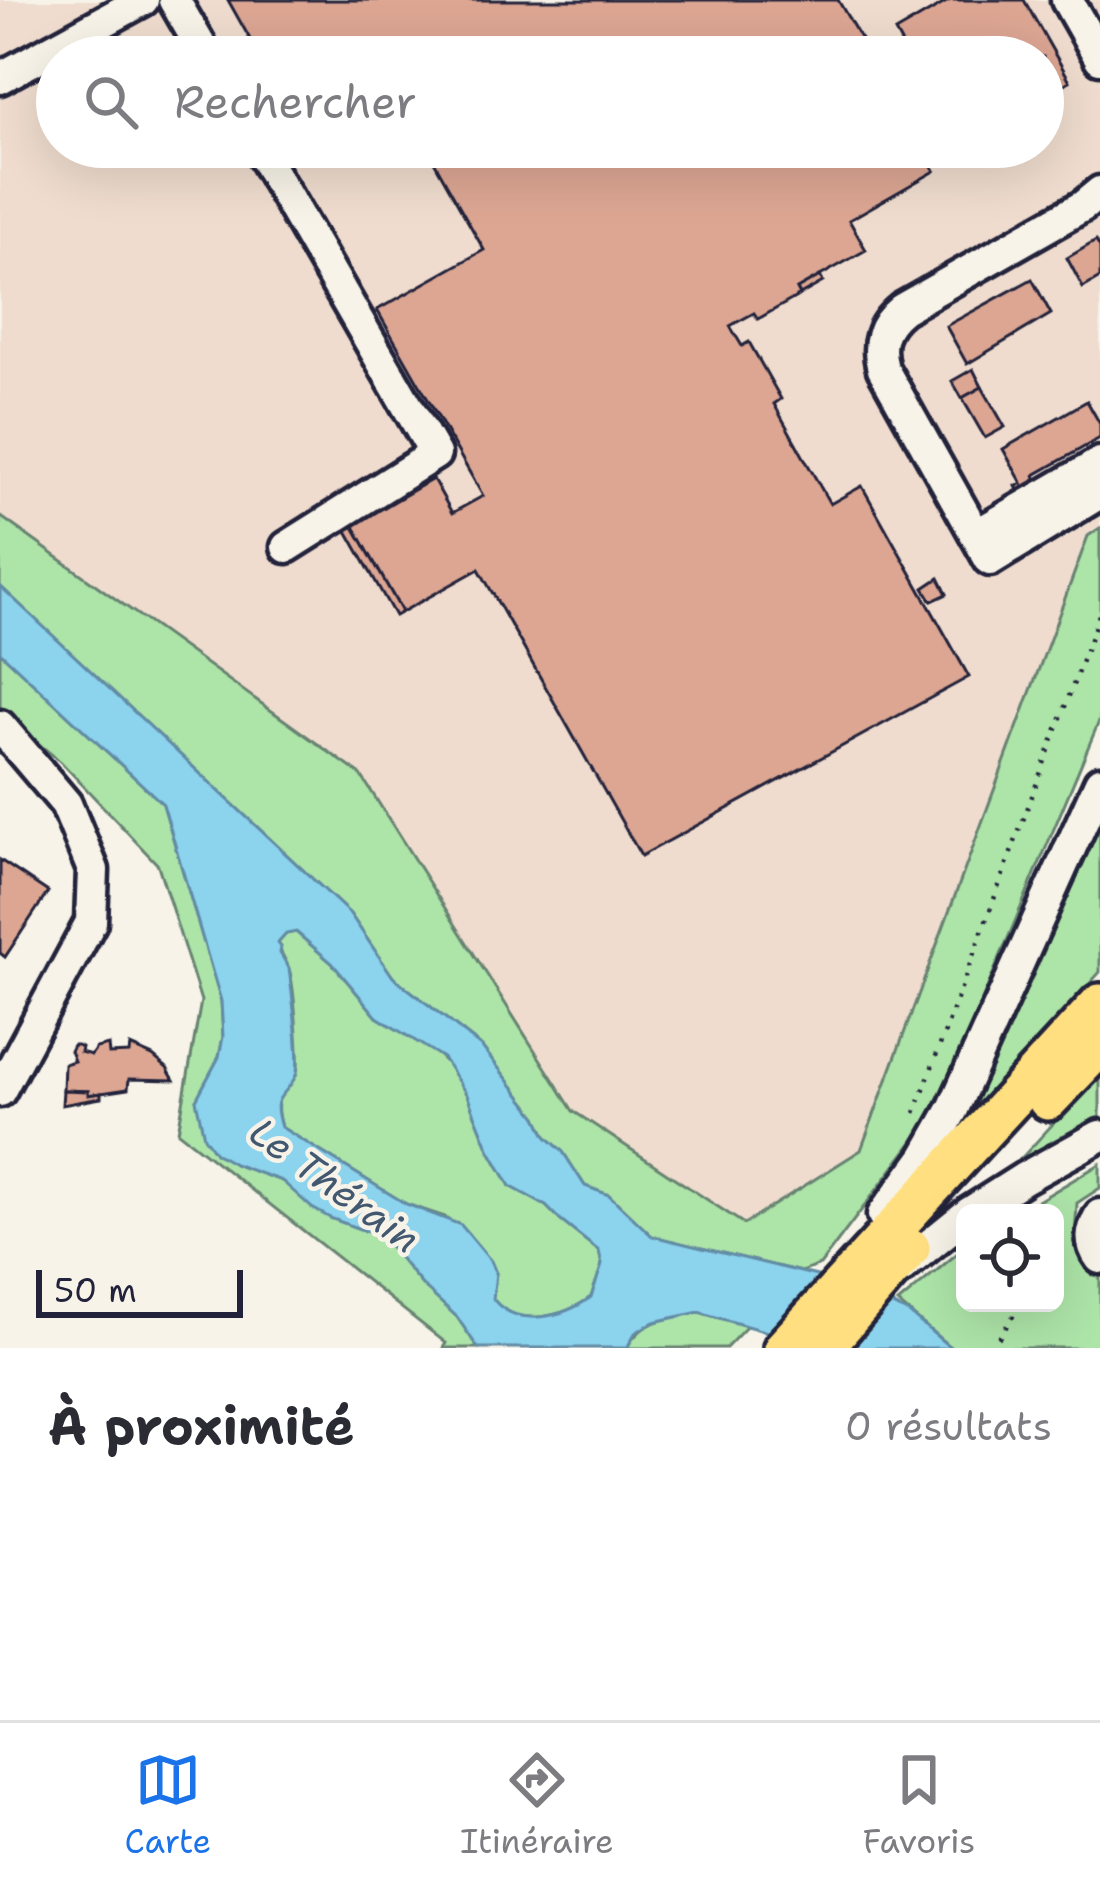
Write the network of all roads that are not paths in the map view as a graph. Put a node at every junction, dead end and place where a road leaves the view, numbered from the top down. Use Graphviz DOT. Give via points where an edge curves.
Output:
graph roads {
  1 [pos="142,0"];
  2 [pos="174,0"];
  3 [pos="1067,0"];
  4 [pos="76,36"];
  5 [pos="195,36"];
  6 [pos="36,58"];
  7 [pos="1100,58"];
  8 [pos="0,78"];
  9 [pos="270,168"];
  10 [pos="1100,192"];
  11 [pos="1100,463"];
  12 [pos="1100,493"];
  13 [pos="287,547"];
  14 [pos="983,547"];
  15 [pos="0,726"];
  16 [pos="1100,782"];
  17 [pos="1100,1004"];
  18 [pos="1100,1046"];
  19 [pos="0,1091"];
  20 [pos="1100,1136"];
  21 [pos="984,1204"];
  22 [pos="1100,1215"];
  23 [pos="956,1221"];
  24 [pos="1100,1258"];
  25 [pos="859,1274"];
  26 [pos="787,1344"];
  1 -- 4 [label="street"];
  2 -- 5 [label="street"];
  3 -- 7 [label="street"];
  6 -- 8 [label="street"];
  9 -- 13 [label="street" via="435,454"];
  10 -- 14 [label="street" via="902,309 880,337 883,369"];
  11 -- 14 [label="street"];
  12 -- 14 [label="street"];
  15 -- 19 [label="street" via="66,804 93,870 91,922"];
  16 -- 25 [label="street" via="953,1109"];
  17 -- 25 [label="main road"];
  18 -- 25 [label="main road" via="933,1220"];
  20 -- 21 [label="street"];
  22 -- 24 [label="street" via="1091,1235"];
  23 -- 25 [label="street"];
  25 -- 26 [label="main road"];
}
